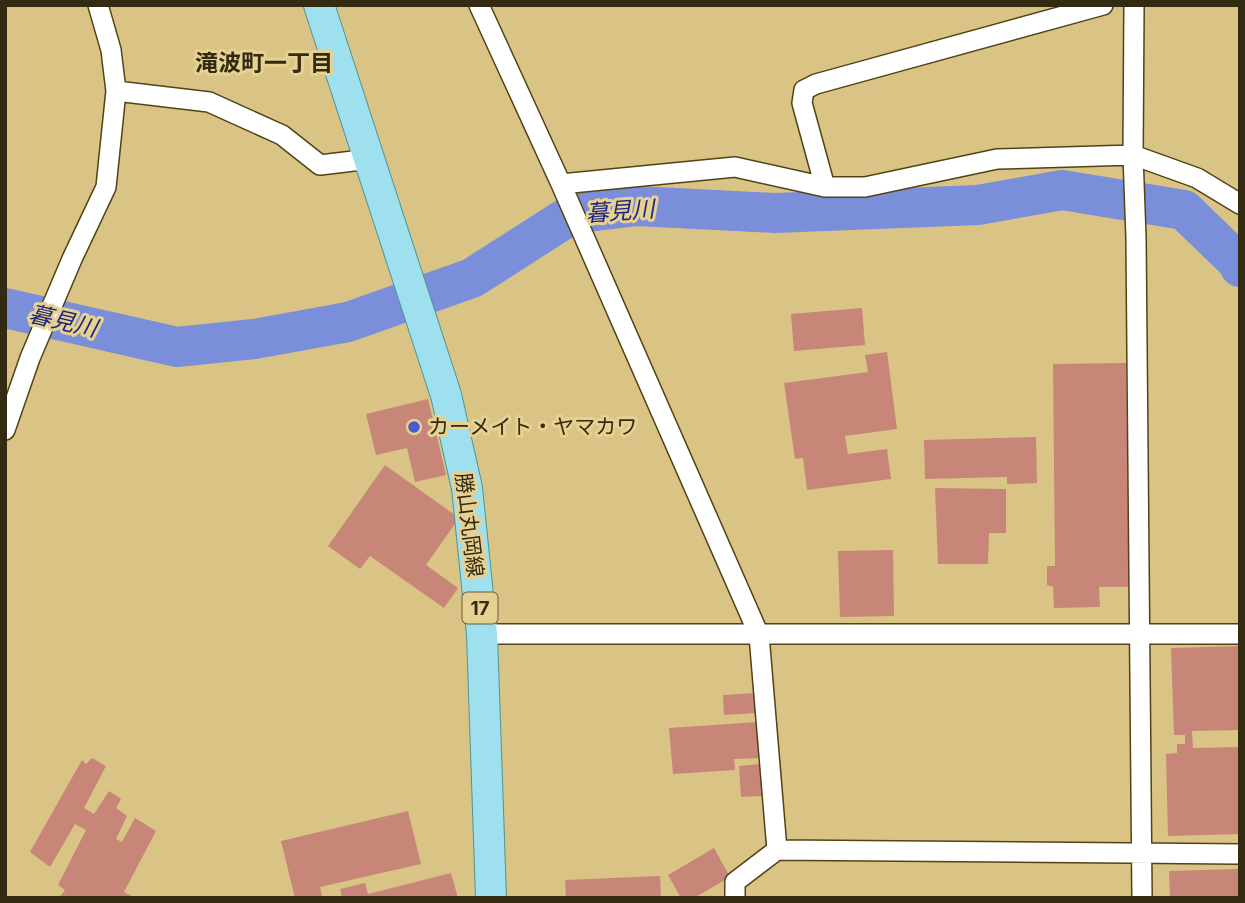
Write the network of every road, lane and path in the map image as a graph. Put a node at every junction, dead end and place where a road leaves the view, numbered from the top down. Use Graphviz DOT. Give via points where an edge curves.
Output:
graph roads {
  1 [pos="98,5"];
  2 [pos="319,5"];
  3 [pos="480,5"];
  4 [pos="1103,5"];
  5 [pos="1134,5"];
  6 [pos="116,91"];
  7 [pos="1133,155"];
  8 [pos="370,159"];
  9 [pos="825,187"];
  10 [pos="564,190"];
  11 [pos="1240,204"];
  12 [pos="5,430"];
  13 [pos="482,634"];
  14 [pos="1240,634"];
  15 [pos="759,635"];
  16 [pos="1139,635"];
  17 [pos="777,850"];
  18 [pos="1240,854"];
  19 [pos="1141,855"];
  20 [pos="491,898"];
  21 [pos="735,898"];
  22 [pos="1142,898"];
  1 -- 6 [label="street" via="111,50"];
  2 -- 8 [label="main road, 勝山丸岡線 / 17"];
  3 -- 10 [label="street"];
  4 -- 9 [label="street" via="804,89 802,103"];
  5 -- 7 [label="street"];
  6 -- 8 [label="street" via="209,102 282,135 320,165"];
  6 -- 12 [label="street" via="106,187 30,358"];
  7 -- 9 [label="street" via="997,159 865,187"];
  7 -- 11 [label="street" via="1197,178"];
  7 -- 16 [label="street"];
  8 -- 13 [label="main road, 勝山丸岡線 / 17" via="446,394 467,488"];
  9 -- 10 [label="street" via="735,167"];
  10 -- 15 [label="street"];
  13 -- 15 [label="street"];
  13 -- 20 [label="main road, 勝山丸岡線 / 17"];
  14 -- 16 [label="street"];
  15 -- 16 [label="street"];
  15 -- 17 [label="street"];
  16 -- 19 [label="street"];
  17 -- 19 [label="street"];
  17 -- 21 [label="street" via="735,882"];
  18 -- 19 [label="street"];
  19 -- 22 [label="street"];
}
